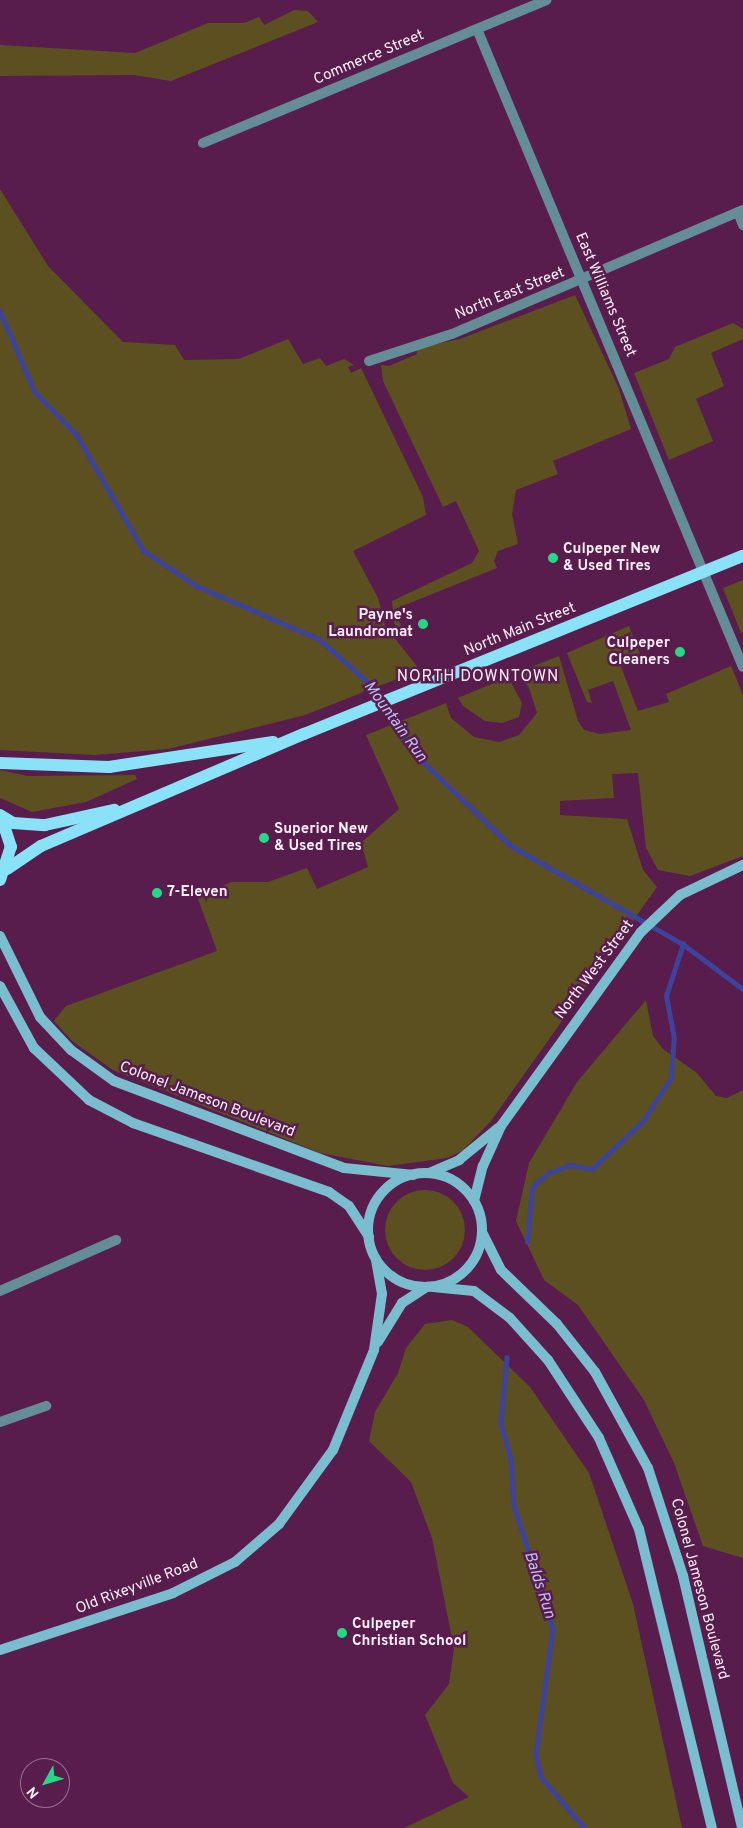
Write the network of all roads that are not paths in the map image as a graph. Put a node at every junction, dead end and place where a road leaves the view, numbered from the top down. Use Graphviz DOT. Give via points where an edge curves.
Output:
graph roads {
  1 [pos="546,0"];
  2 [pos="477,28"];
  3 [pos="203,143"];
  4 [pos="740,211"];
  5 [pos="743,225"];
  6 [pos="582,280"];
  7 [pos="369,361"];
  8 [pos="743,556"];
  9 [pos="704,572"];
  10 [pos="743,667"];
  11 [pos="304,734"];
  12 [pos="0,764"];
  13 [pos="143,804"];
  14 [pos="0,815"];
  15 [pos="743,865"];
  16 [pos="3,874"];
  17 [pos="0,936"];
  18 [pos="0,986"];
  19 [pos="501,1126"];
  20 [pos="428,1174"];
  21 [pos="414,1175"];
  22 [pos="474,1201"];
  23 [pos="482,1232"];
  24 [pos="369,1237"];
  25 [pos="116,1240"];
  26 [pos="376,1259"];
  27 [pos="430,1287"];
  28 [pos="0,1291"];
  29 [pos="374,1350"];
  30 [pos="46,1406"];
  31 [pos="0,1422"];
  32 [pos="0,1650"];
  33 [pos="712,1828"];
  34 [pos="742,1828"];
  1 -- 2 [label="street, Commerce Street"];
  2 -- 3 [label="street, Commerce Street"];
  2 -- 6 [label="street, East Williams Street"];
  4 -- 5 [label="street"];
  4 -- 6 [label="street, North East Street"];
  6 -- 7 [label="street, North East Street" via="452,334"];
  6 -- 9 [label="street, East Williams Street"];
  8 -- 9 [label="main road, North Main Street"];
  9 -- 10 [label="street, East Williams Street"];
  9 -- 11 [label="main road, North Main Street"];
  11 -- 12 [label="main road" via="235,750 119,766"];
  11 -- 13 [label="main road, North Main Street"];
  13 -- 14 [label="main road, North Main Street" via="45,825 13,823"];
  13 -- 16 [label="main road, North Main Street" via="41,846"];
  14 -- 16 [label="main road, North Main Street" via="10,836"];
  15 -- 19 [label="main road, North West Street" via="706,879 659,913 633,943"];
  17 -- 21 [label="main road, Colonel Jameson Boulevard" via="40,1017 70,1050 114,1081 344,1168"];
  18 -- 24 [label="main road" via="34,1048 89,1100 133,1123 329,1192 349,1206"];
  19 -- 20 [label="main road, North West Street" via="460,1160"];
  19 -- 22 [label="main road, North West Street" via="483,1166"];
  20 -- 21 [label="main road"];
  20 -- 22 [label="main road" via="446,1178"];
  21 -- 24 [label="main road" via="391,1185 374,1204"];
  22 -- 23 [label="main road"];
  23 -- 27 [label="main road" via="473,1262 462,1274"];
  23 -- 34 [label="main road, Colonel Jameson Boulevard" via="501,1270 557,1324 595,1372 648,1468 683,1576"];
  24 -- 26 [label="main road"];
  25 -- 28 [label="street"];
  26 -- 27 [label="main road" via="403,1283"];
  26 -- 29 [label="main road, Old Rixeyville Road" via="382,1294"];
  27 -- 29 [label="main road" via="402,1303"];
  27 -- 33 [label="main road" via="474,1292 510,1318 548,1360 599,1438 639,1528"];
  29 -- 32 [label="main road, Old Rixeyville Road" via="319,1473 259,1544 222,1569 173,1593"];
  30 -- 31 [label="street"];
}
